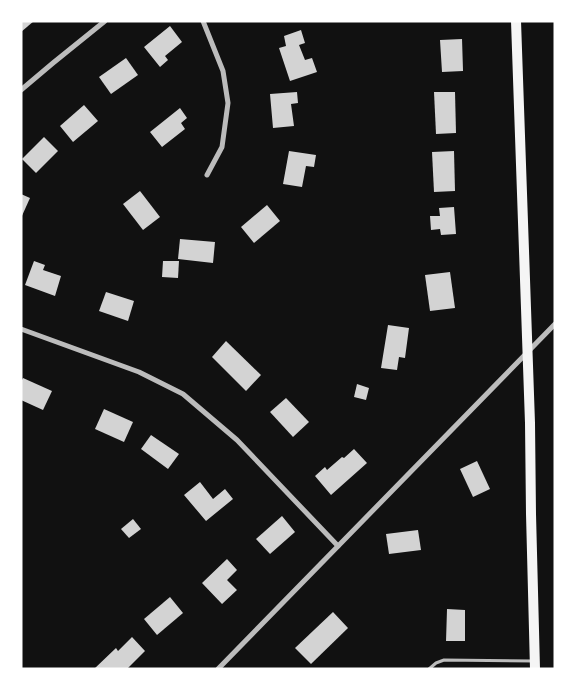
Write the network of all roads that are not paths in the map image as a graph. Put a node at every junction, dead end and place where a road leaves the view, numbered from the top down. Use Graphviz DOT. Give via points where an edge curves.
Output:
graph roads {
  1 [pos="105,21"];
  2 [pos="204,21"];
  3 [pos="516,21"];
  4 [pos="21,90"];
  5 [pos="207,175"];
  6 [pos="555,324"];
  7 [pos="21,329"];
  8 [pos="528,352"];
  9 [pos="338,546"];
  10 [pos="535,665"];
  11 [pos="218,669"];
  12 [pos="429,669"];
  1 -- 4 [label="street"];
  2 -- 5 [label="street" via="223,71 228,103 222,147"];
  3 -- 8 [label="main road"];
  6 -- 8 [label="street"];
  7 -- 9 [label="street" via="139,372 183,394 237,440"];
  8 -- 9 [label="street"];
  8 -- 10 [label="main road"];
  9 -- 11 [label="street"];
  10 -- 12 [label="lane" via="444,660"];
}
